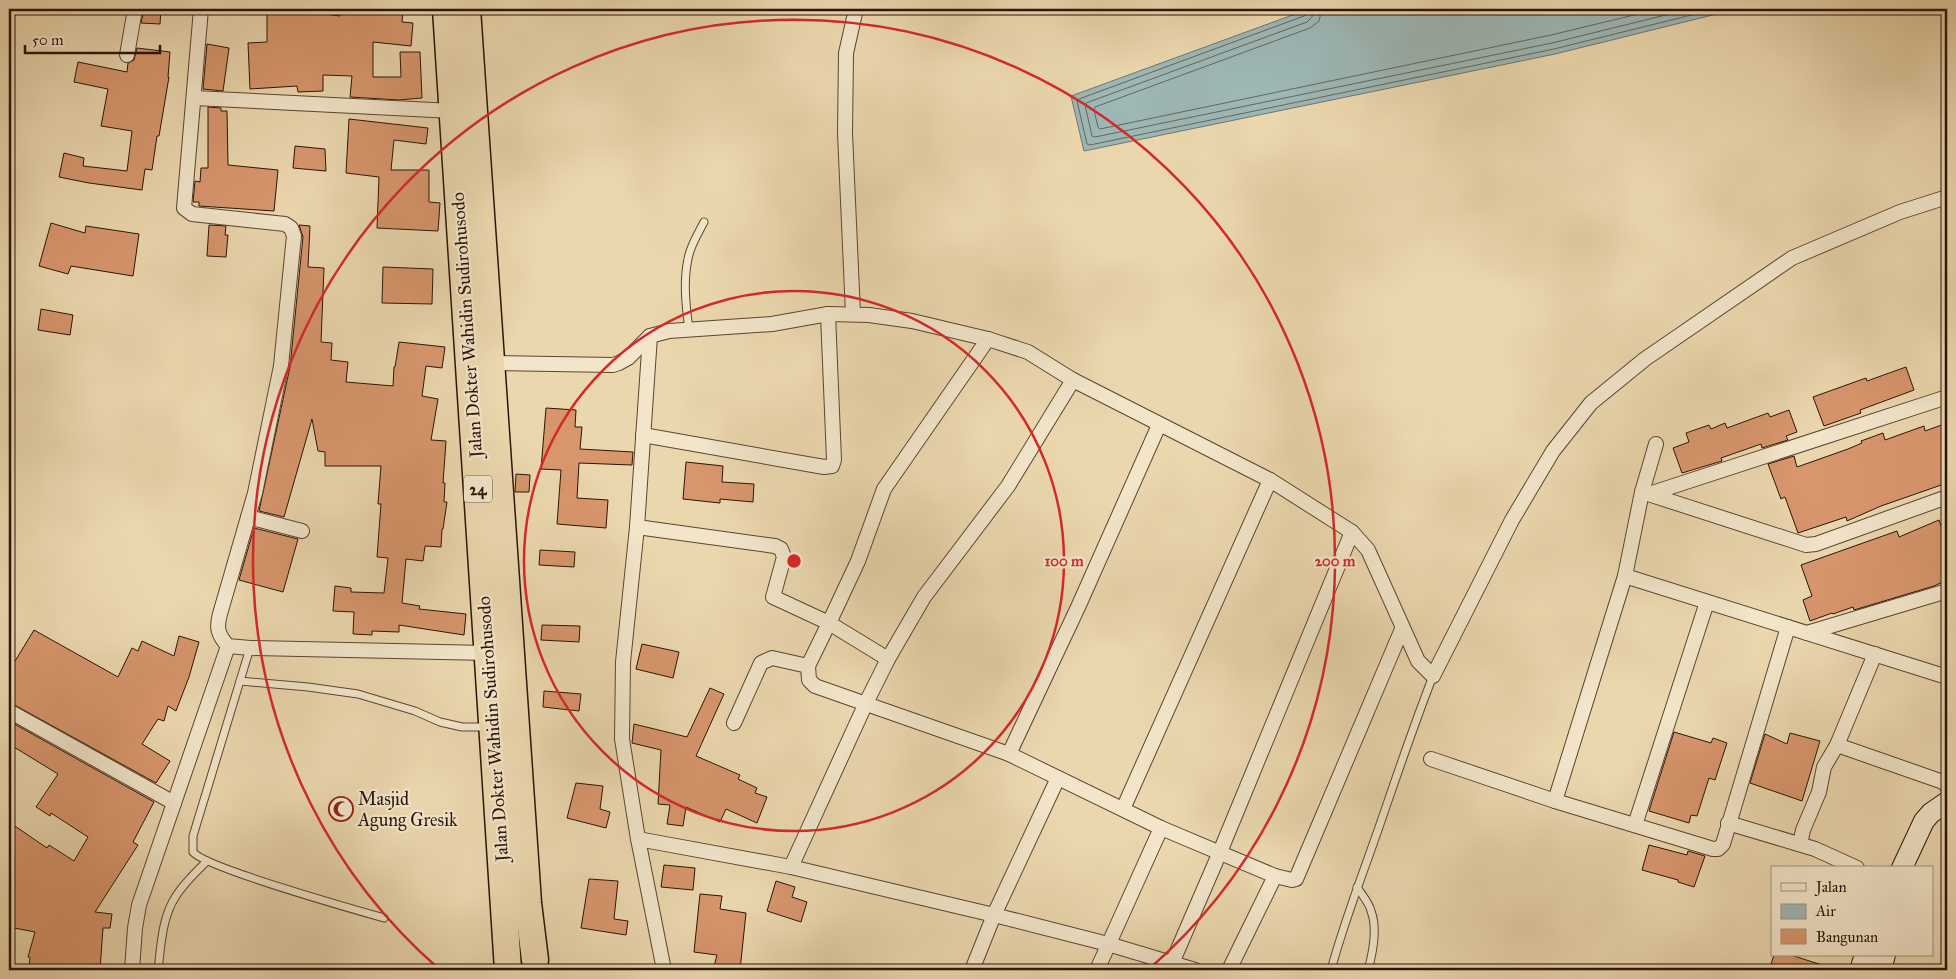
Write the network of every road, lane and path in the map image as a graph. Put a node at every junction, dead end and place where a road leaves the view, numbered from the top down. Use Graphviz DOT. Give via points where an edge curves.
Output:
graph roads {
  1 [pos="135,9"];
  2 [pos="201,9"];
  3 [pos="446,9"];
  4 [pos="467,9"];
  5 [pos="856,9"];
  6 [pos="127,55"];
  7 [pos="194,98"];
  8 [pos="453,111"];
  9 [pos="1947,197"];
  10 [pos="704,222"];
  11 [pos="828,314"];
  12 [pos="853,314"];
  13 [pos="689,330"];
  14 [pos="650,336"];
  15 [pos="988,339"];
  16 [pos="490,362"];
  17 [pos="1074,380"];
  18 [pos="1947,397"];
  19 [pos="1159,424"];
  20 [pos="643,436"];
  21 [pos="1656,444"];
  22 [pos="1270,480"];
  23 [pos="1645,493"];
  24 [pos="1947,497"];
  25 [pos="248,517"];
  26 [pos="637,527"];
  27 [pos="302,531"];
  28 [pos="1352,532"];
  29 [pos="1625,576"];
  30 [pos="1947,590"];
  31 [pos="1707,602"];
  32 [pos="829,624"];
  33 [pos="1788,627"];
  34 [pos="1402,629"];
  35 [pos="1807,633"];
  36 [pos="228,646"];
  37 [pos="250,648"];
  38 [pos="488,654"];
  39 [pos="1875,654"];
  40 [pos="888,660"];
  41 [pos="808,666"];
  42 [pos="1433,676"];
  43 [pos="1947,677"];
  44 [pos="240,681"];
  45 [pos="866,704"];
  46 [pos="9,711"];
  47 [pos="734,723"];
  48 [pos="493,727"];
  49 [pos="1837,745"];
  50 [pos="1009,754"];
  51 [pos="1431,759"];
  52 [pos="1058,778"];
  53 [pos="1947,786"];
  54 [pos="1555,801"];
  55 [pos="174,803"];
  56 [pos="1945,807"];
  57 [pos="1123,809"];
  58 [pos="1728,823"];
  59 [pos="1635,825"];
  60 [pos="1161,828"];
  61 [pos="638,839"];
  62 [pos="1800,844"];
  63 [pos="1220,852"];
  64 [pos="207,861"];
  65 [pos="1853,866"];
  66 [pos="1904,866"];
  67 [pos="791,867"];
  68 [pos="1275,876"];
  69 [pos="1356,887"];
  70 [pos="994,915"];
  71 [pos="384,918"];
  72 [pos="1108,944"];
  73 [pos="1865,956"];
  74 [pos="1885,956"];
  75 [pos="540,965"];
  76 [pos="1171,967"];
  77 [pos="132,970"];
  78 [pos="158,970"];
  79 [pos="508,970"];
  80 [pos="664,970"];
  81 [pos="972,970"];
  82 [pos="1097,970"];
  83 [pos="1195,970"];
  84 [pos="1229,970"];
  85 [pos="1331,970"];
  86 [pos="1368,970"];
  87 [pos="1860,970"];
  88 [pos="1881,970"];
  1 -- 6 [label="street"];
  2 -- 7 [label="street"];
  3 -- 8 [label="highway, Jalan Dokter Wahidin Sudirohusodo / 24"];
  4 -- 16 [label="highway, Jalan Dokter Wahidin Sudirohusodo / 24"];
  5 -- 12 [label="street" via="846,53 845,133"];
  7 -- 8 [label="street"];
  7 -- 25 [label="street" via="182,205 186,211 285,224 294,236 281,366"];
  8 -- 38 [label="highway, Jalan Dokter Wahidin Sudirohusodo / 24"];
  9 -- 42 [label="street" via="1900,212 1792,258 1645,359 1591,403 1553,451 1512,520"];
  10 -- 13 [label="lane" via="688,258 686,298"];
  11 -- 12 [label="street"];
  11 -- 13 [label="street" via="772,324"];
  11 -- 20 [label="street" via="832,466"];
  12 -- 15 [label="street" via="912,321"];
  13 -- 14 [label="street"];
  14 -- 16 [label="street" via="620,363"];
  14 -- 20 [label="street"];
  15 -- 17 [label="street" via="1028,352"];
  15 -- 32 [label="street" via="884,489 858,561"];
  16 -- 75 [label="highway, Jalan Dokter Wahidin Sudirohusodo / 24" via="528,903"];
  17 -- 19 [label="street"];
  17 -- 40 [label="street" via="1008,486 924,597"];
  18 -- 23 [label="street"];
  19 -- 22 [label="street"];
  19 -- 50 [label="street"];
  20 -- 26 [label="street"];
  21 -- 23 [label="street"];
  22 -- 28 [label="street"];
  22 -- 57 [label="street"];
  23 -- 24 [label="street" via="1806,546"];
  23 -- 29 [label="street"];
  25 -- 27 [label="street"];
  25 -- 36 [label="street" via="218,622 218,633"];
  26 -- 32 [label="street" via="775,546 784,557 772,597"];
  26 -- 61 [label="street" via="623,662 622,740"];
  28 -- 34 [label="street" via="1368,550"];
  28 -- 63 [label="street"];
  29 -- 31 [label="street"];
  29 -- 54 [label="street"];
  30 -- 35 [label="street"];
  31 -- 33 [label="street"];
  31 -- 59 [label="street"];
  32 -- 40 [label="street"];
  32 -- 41 [label="street"];
  33 -- 35 [label="street"];
  33 -- 58 [label="street"];
  34 -- 42 [label="street" via="1418,661"];
  34 -- 68 [label="street" via="1296,878"];
  35 -- 39 [label="street"];
  36 -- 37 [label="street"];
  36 -- 55 [label="street"];
  37 -- 38 [label="street"];
  37 -- 44 [label="lane"];
  38 -- 48 [label="highway, Jalan Dokter Wahidin Sudirohusodo / 24"];
  39 -- 43 [label="street"];
  39 -- 49 [label="street"];
  40 -- 45 [label="street"];
  41 -- 45 [label="street" via="809,680 816,686"];
  41 -- 47 [label="street" via="772,658 761,663"];
  42 -- 69 [label="lane"];
  44 -- 48 [label="lane" via="358,694 440,722 462,727"];
  44 -- 64 [label="lane" via="192,842 195,855"];
  45 -- 50 [label="street"];
  45 -- 67 [label="street"];
  46 -- 55 [label="street"];
  48 -- 79 [label="highway, Jalan Dokter Wahidin Sudirohusodo / 24"];
  49 -- 53 [label="street"];
  49 -- 62 [label="street" via="1824,767 1814,808"];
  50 -- 52 [label="street"];
  51 -- 54 [label="street"];
  52 -- 57 [label="street"];
  52 -- 70 [label="street"];
  54 -- 59 [label="street"];
  55 -- 77 [label="street" via="139,905"];
  56 -- 66 [label="street" via="1931,813 1924,822"];
  57 -- 60 [label="street"];
  58 -- 59 [label="street" via="1721,847 1715,849"];
  58 -- 62 [label="street"];
  60 -- 63 [label="street"];
  60 -- 72 [label="street"];
  61 -- 67 [label="street"];
  61 -- 80 [label="street"];
  62 -- 65 [label="street"];
  63 -- 68 [label="street"];
  63 -- 76 [label="street"];
  64 -- 71 [label="lane"];
  64 -- 78 [label="lane" via="176,896 166,916"];
  67 -- 70 [label="street"];
  68 -- 84 [label="street"];
  69 -- 85 [label="lane"];
  69 -- 86 [label="lane" via="1371,910 1374,925"];
  70 -- 72 [label="street"];
  70 -- 81 [label="street"];
  72 -- 76 [label="street"];
  72 -- 82 [label="street"];
  73 -- 87 [label="street"];
  74 -- 88 [label="street"];
  75 -- 79 [label="highway" via="526,959"];
  76 -- 83 [label="street"];
}
